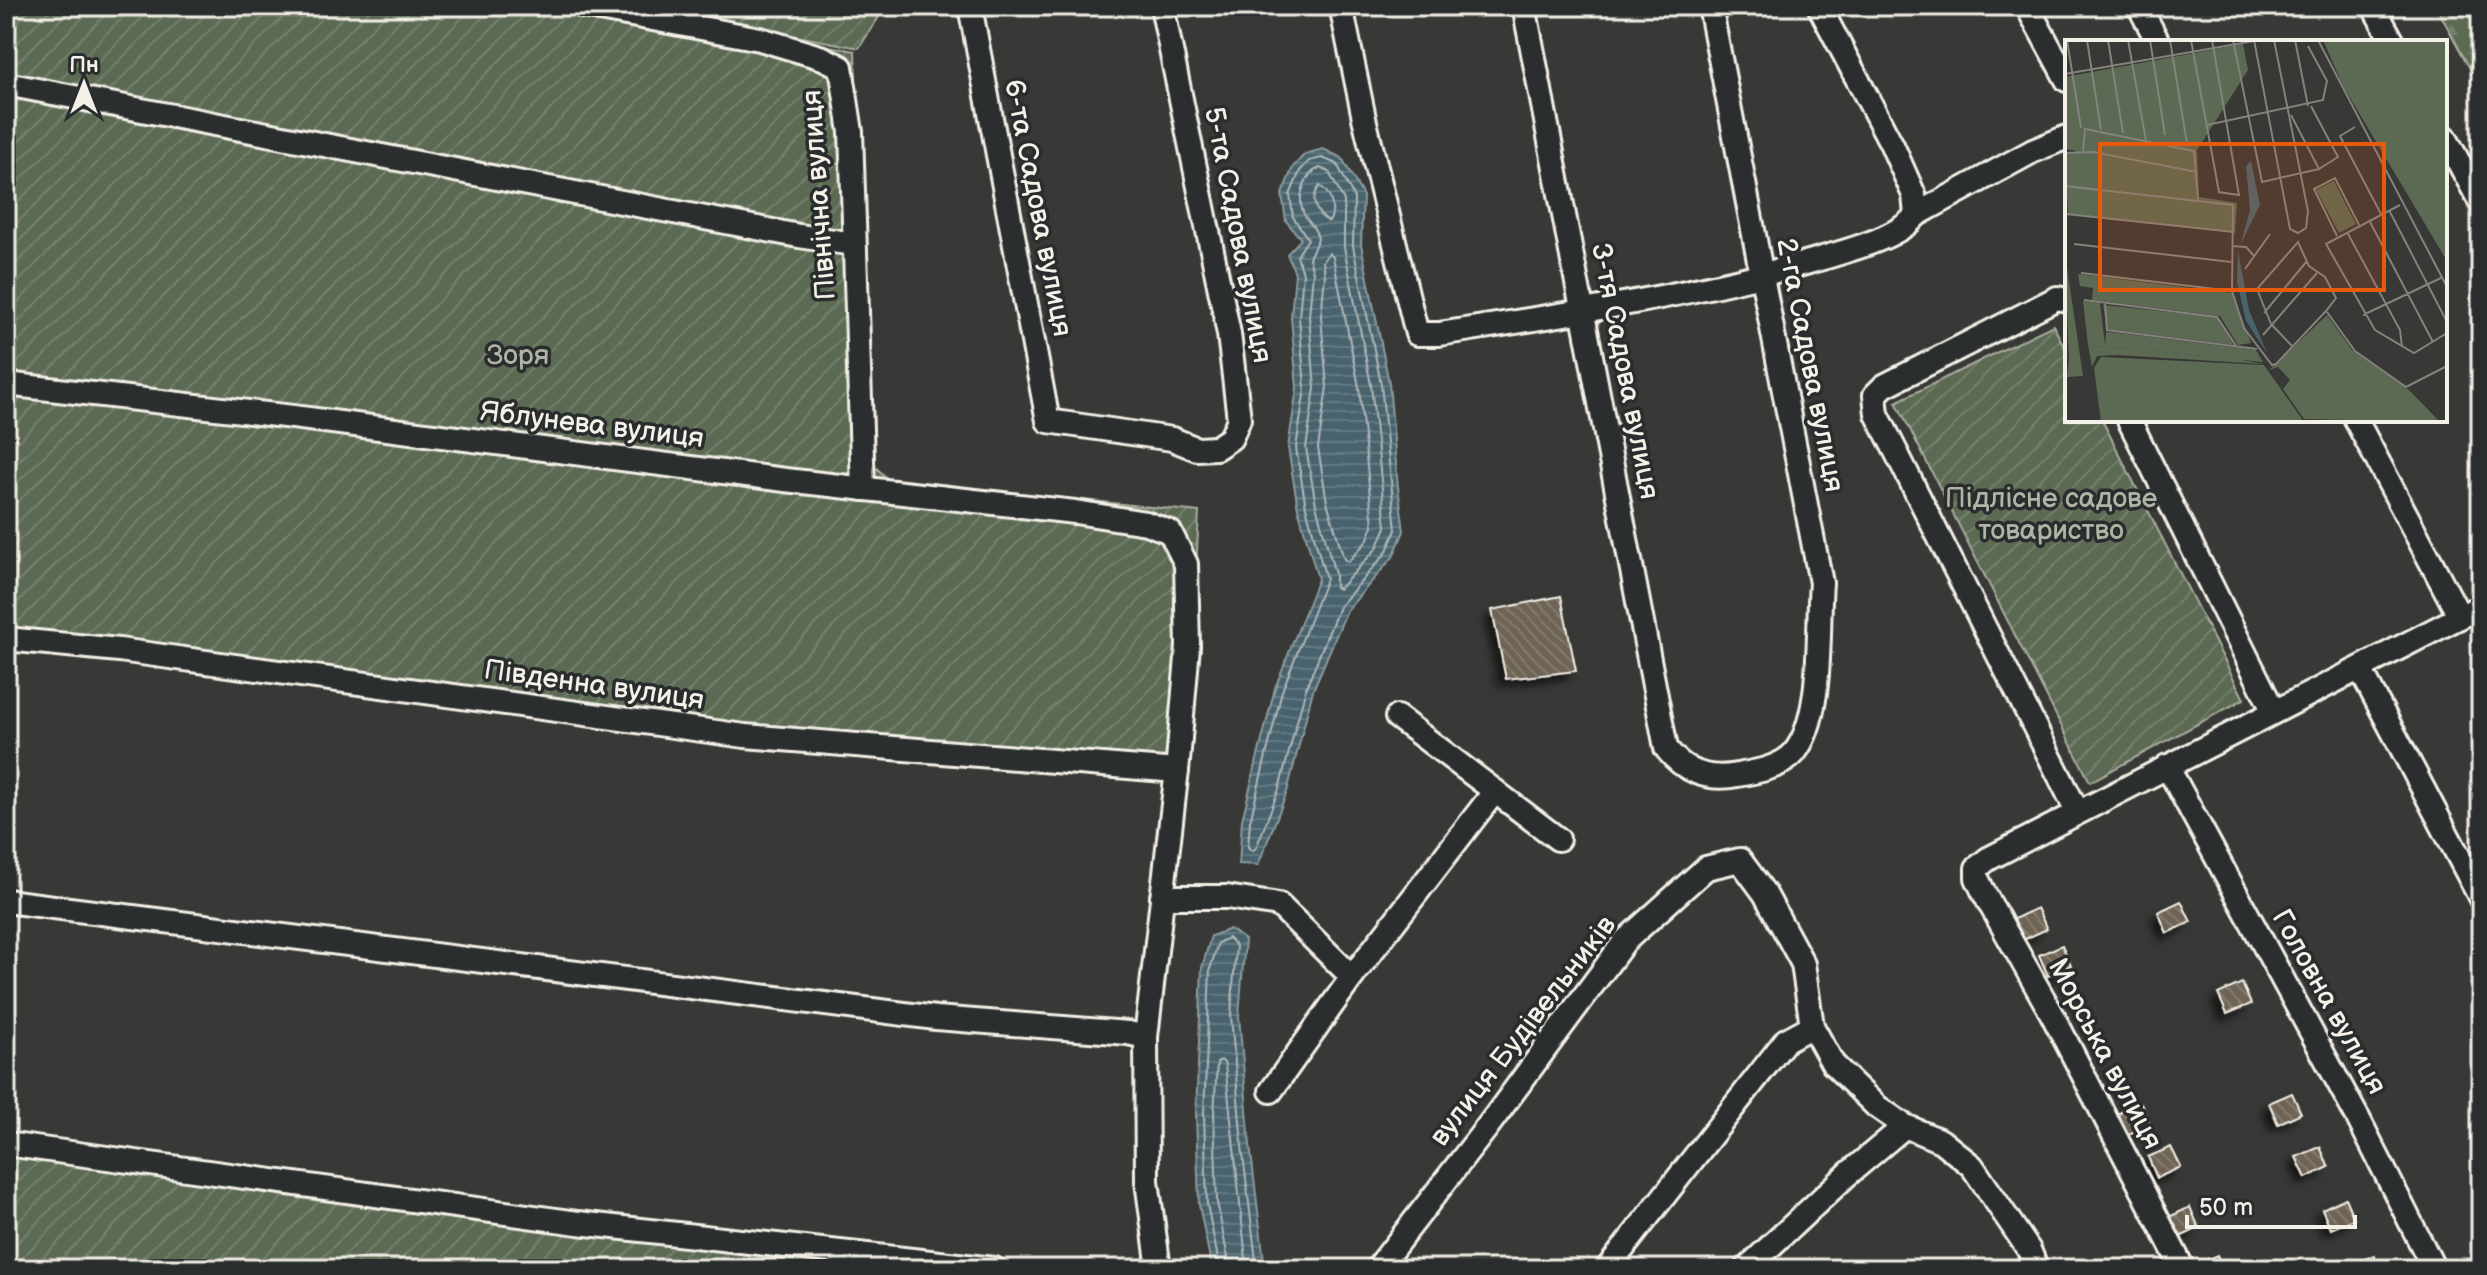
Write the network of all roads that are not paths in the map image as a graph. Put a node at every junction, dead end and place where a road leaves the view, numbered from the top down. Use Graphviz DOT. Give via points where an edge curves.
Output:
graph roads {
  1 [pos="583,6"];
  2 [pos="970,6"];
  3 [pos="1162,6"];
  4 [pos="1341,6"];
  5 [pos="1524,6"];
  6 [pos="1710,6"];
  7 [pos="1819,6"];
  8 [pos="2027,6"];
  9 [pos="2139,6"];
  10 [pos="2373,6"];
  11 [pos="2157,40"];
  12 [pos="2392,40"];
  13 [pos="2065,76"];
  14 [pos="6,84"];
  15 [pos="2065,138"];
  16 [pos="2447,141"];
  17 [pos="2481,203"];
  18 [pos="1916,215"];
  19 [pos="854,244"];
  20 [pos="1762,276"];
  21 [pos="2065,300"];
  22 [pos="1584,312"];
  23 [pos="6,384"];
  24 [pos="2130,422"];
  25 [pos="2357,422"];
  26 [pos="1197,449"];
  27 [pos="863,489"];
  28 [pos="2481,606"];
  29 [pos="2460,617"];
  30 [pos="6,639"];
  31 [pos="2360,669"];
  32 [pos="2273,710"];
  33 [pos="1397,717"];
  34 [pos="1666,748"];
  35 [pos="2167,766"];
  36 [pos="1177,771"];
  37 [pos="1495,791"];
  38 [pos="2077,811"];
  39 [pos="1558,839"];
  40 [pos="1162,897"];
  41 [pos="2481,899"];
  42 [pos="6,901"];
  43 [pos="1352,977"];
  44 [pos="1812,1026"];
  45 [pos="1146,1037"];
  46 [pos="1271,1091"];
  47 [pos="1905,1126"];
  48 [pos="6,1144"];
  49 [pos="994,1269"];
  50 [pos="1159,1269"];
  51 [pos="1377,1269"];
  52 [pos="1607,1269"];
  53 [pos="1746,1269"];
  54 [pos="2037,1269"];
  55 [pos="2183,1269"];
  56 [pos="2434,1269"];
  1 -- 19 [label="street, Північна вулиця" via="760,39 841,67 851,132"];
  2 -- 26 [label="street, 6-та Садова вулиця" via="1048,421 1172,439"];
  3 -- 26 [label="street, 5-та Садова вулиця" via="1229,334 1239,419 1231,438 1216,448"];
  4 -- 22 [label="street" via="1417,334"];
  5 -- 22 [label="street, 3-тя Садова вулиця"];
  6 -- 20 [label="street, 2-га Садова вулиця"];
  7 -- 18 [label="street" via="1892,145 1914,195"];
  8 -- 13 [label="street"];
  9 -- 11 [label="street"];
  10 -- 12 [label="street"];
  14 -- 19 [label="street"];
  15 -- 18 [label="street"];
  16 -- 17 [label="street"];
  18 -- 20 [label="street" via="1860,247"];
  19 -- 27 [label="street, Північна вулиця"];
  20 -- 22 [label="street"];
  20 -- 34 [label="street, 2-га Садова вулиця" via="1821,583 1814,699 1793,755 1772,767 1732,776 1699,775 1677,763"];
  21 -- 38 [label="street" via="2057,298 1875,395 1877,414"];
  22 -- 34 [label="street, 3-тя Садова вулиця"];
  23 -- 27 [label="street, Яблунева вулиця"];
  24 -- 32 [label="street"];
  25 -- 29 [label="street"];
  27 -- 36 [label="street, Яблунева вулиця" via="1075,512 1170,532 1186,564 1188,646"];
  28 -- 29 [label="street"];
  29 -- 31 [label="street"];
  30 -- 36 [label="street, Південна вулиця" via="745,736"];
  31 -- 32 [label="street"];
  31 -- 41 [label="street"];
  32 -- 35 [label="street"];
  33 -- 37 [label="street"];
  35 -- 38 [label="street"];
  35 -- 56 [label="street, Головна вулиця"];
  36 -- 40 [label="street"];
  37 -- 39 [label="street"];
  37 -- 43 [label="street"];
  38 -- 55 [label="street, Морська вулиця" via="1988,859 1977,868 1977,878"];
  40 -- 43 [label="street" via="1227,897 1279,905"];
  40 -- 45 [label="street"];
  42 -- 45 [label="street" via="936,1018"];
  43 -- 46 [label="street"];
  44 -- 47 [label="street" via="1833,1064"];
  44 -- 51 [label="street, вулиця Будівельників" via="1803,964 1765,894 1740,860 1706,868 1625,941"];
  44 -- 52 [label="street" via="1786,1040"];
  45 -- 50 [label="street" via="1147,1181"];
  47 -- 53 [label="street"];
  47 -- 54 [label="street" via="1941,1141 1972,1166"];
  48 -- 49 [label="street" via="578,1223"];
}
